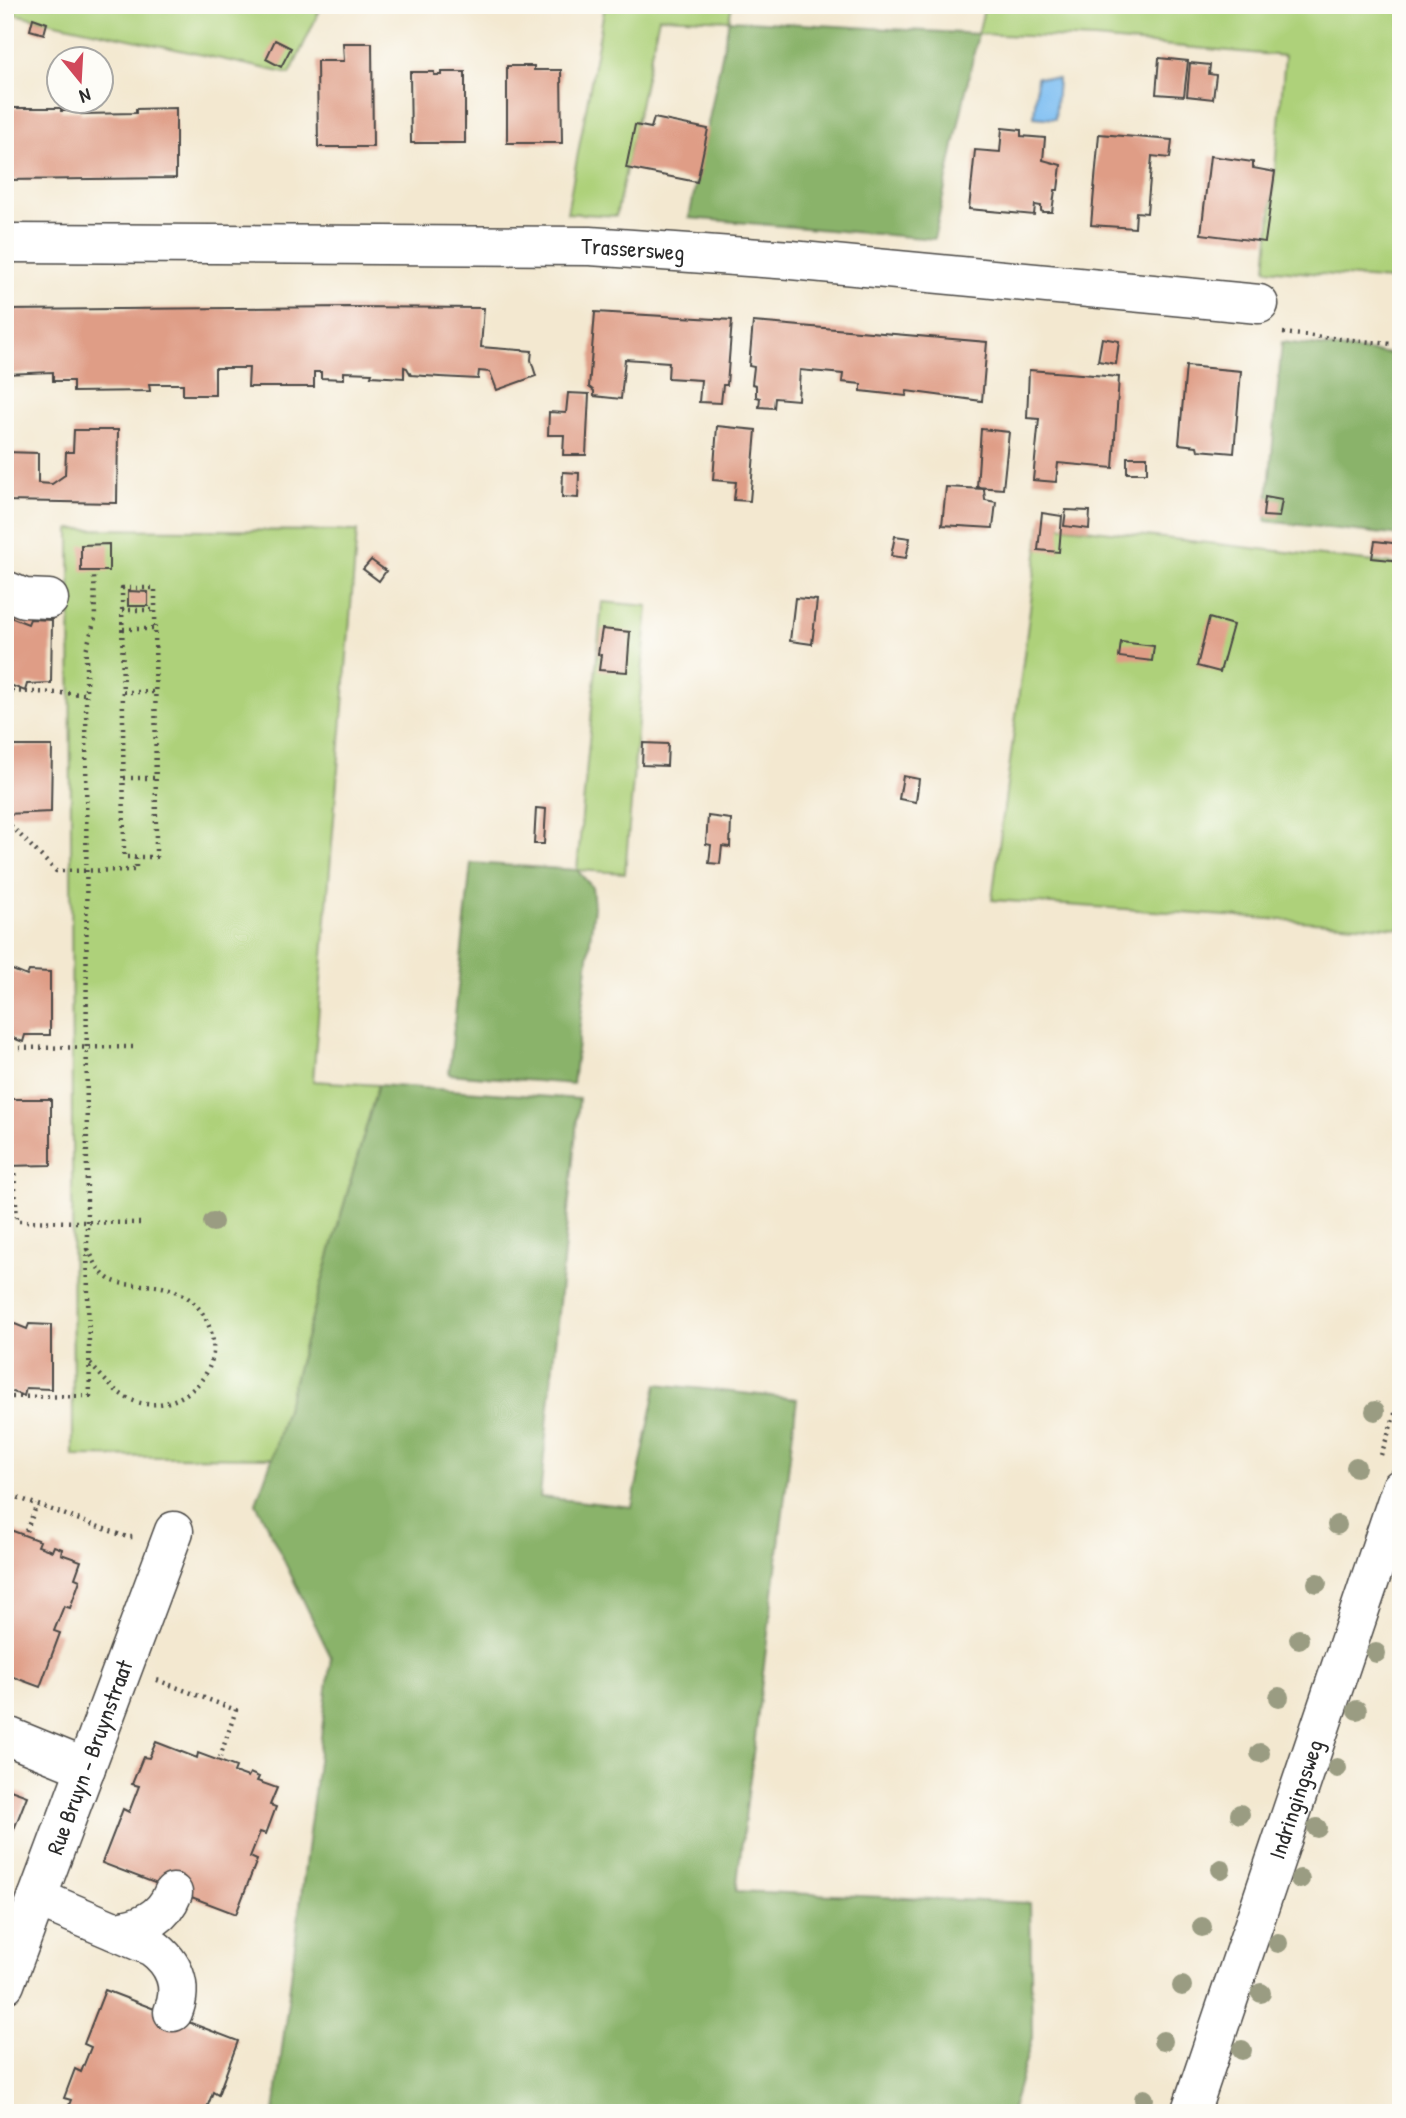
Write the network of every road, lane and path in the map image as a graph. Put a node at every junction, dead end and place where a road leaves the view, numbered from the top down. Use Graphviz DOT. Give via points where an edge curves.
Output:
graph roads {
  1 [pos="5,243"];
  2 [pos="1270,318"];
  3 [pos="1401,345"];
  4 [pos="94,574"];
  5 [pos="5,590"];
  6 [pos="49,599"];
  7 [pos="122,610"];
  8 [pos="155,610"];
  9 [pos="122,629"];
  10 [pos="155,629"];
  11 [pos="5,691"];
  12 [pos="123,692"];
  13 [pos="155,692"];
  14 [pos="86,694"];
  15 [pos="124,778"];
  16 [pos="156,778"];
  17 [pos="5,824"];
  18 [pos="136,857"];
  19 [pos="89,870"];
  20 [pos="89,1047"];
  21 [pos="137,1047"];
  22 [pos="5,1048"];
  23 [pos="5,1174"];
  24 [pos="87,1223"];
  25 [pos="140,1223"];
  26 [pos="87,1245"];
  27 [pos="89,1363"];
  28 [pos="5,1396"];
  29 [pos="1401,1488"];
  30 [pos="5,1493"];
  31 [pos="37,1504"];
  32 [pos="26,1531"];
  33 [pos="174,1531"];
  34 [pos="124,1668"];
  35 [pos="5,1735"];
  36 [pos="220,1757"];
  37 [pos="86,1768"];
  38 [pos="173,1894"];
  39 [pos="37,1898"];
  40 [pos="115,1931"];
  41 [pos="5,1984"];
  42 [pos="173,2012"];
  43 [pos="1190,2113"];
  1 -- 2 [label="street, Trassersweg" via="590,246 858,266"];
  2 -- 3 [label="path"];
  4 -- 14 [label="path" via="95,619 86,650"];
  5 -- 6 [label="street" via="24,598"];
  7 -- 8 [label="path"];
  7 -- 8 [label="path" via="122,587 155,588"];
  7 -- 9 [label="path"];
  8 -- 10 [label="path"];
  9 -- 10 [label="path"];
  9 -- 12 [label="path"];
  10 -- 13 [label="path"];
  11 -- 14 [label="path"];
  12 -- 13 [label="path"];
  12 -- 15 [label="path"];
  13 -- 16 [label="path"];
  14 -- 19 [label="path"];
  15 -- 16 [label="path"];
  15 -- 18 [label="path" via="124,857"];
  16 -- 18 [label="path" via="156,857"];
  17 -- 19 [label="path" via="56,871"];
  18 -- 19 [label="path" via="136,870"];
  19 -- 20 [label="path"];
  20 -- 21 [label="path"];
  20 -- 22 [label="path"];
  20 -- 24 [label="path"];
  23 -- 24 [label="path" via="14,1170 17,1221"];
  24 -- 25 [label="path"];
  24 -- 26 [label="path"];
  26 -- 27 [label="path"];
  26 -- 27 [label="path" via="100,1271 110,1279 183,1294 208,1320 213,1338 205,1376 191,1391 165,1403 136,1402 119,1393"];
  27 -- 28 [label="path" via="90,1396"];
  29 -- 43 [label="street, Indringingsweg"];
  30 -- 31 [label="path"];
  31 -- 32 [label="path"];
  31 -- 33 [label="path" via="127,1537"];
  33 -- 34 [label="street, Rue Bruyn - Bruynstraat"];
  34 -- 36 [label="path" via="236,1710"];
  34 -- 37 [label="street, Rue Bruyn - Bruynstraat"];
  35 -- 37 [label="street"];
  37 -- 39 [label="street, Rue Bruyn - Bruynstraat"];
  38 -- 40 [label="street" via="146,1924"];
  39 -- 40 [label="street"];
  39 -- 41 [label="street, Rue Bruyn - Bruynstraat"];
  40 -- 42 [label="street" via="152,1947 173,1968 179,1994"];
}
